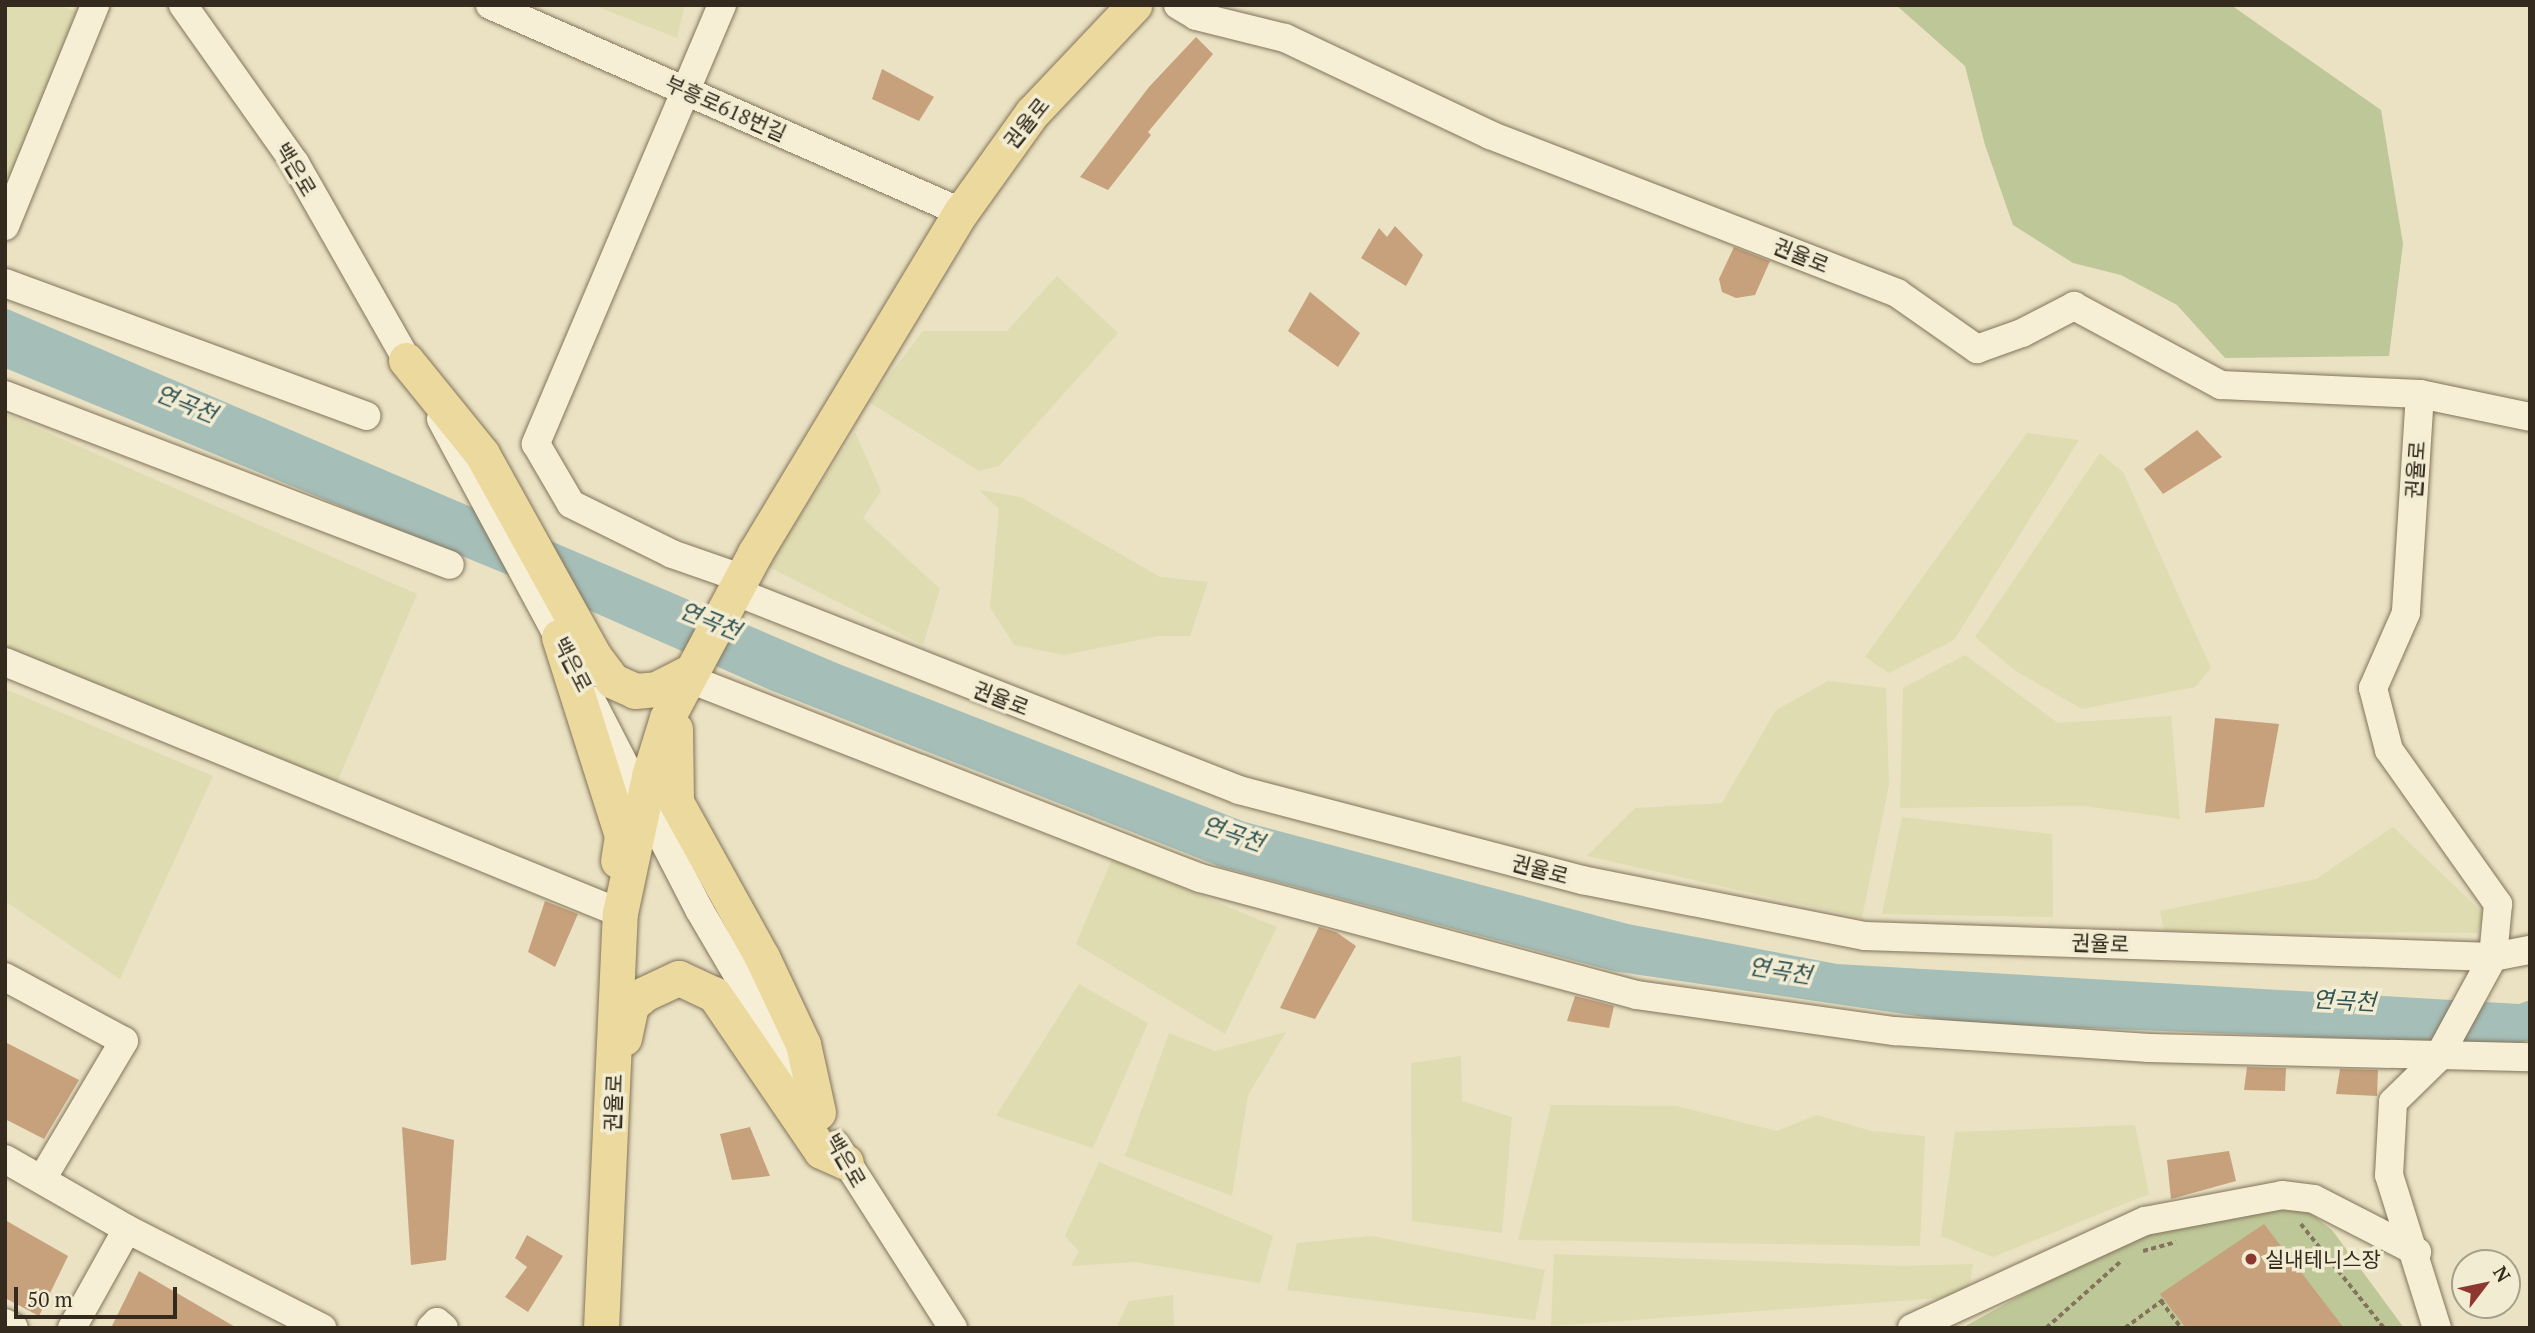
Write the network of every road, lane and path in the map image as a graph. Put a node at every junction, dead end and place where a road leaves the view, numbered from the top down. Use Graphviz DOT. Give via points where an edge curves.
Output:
graph roads {
  1 [pos="95,5"];
  2 [pos="183,5"];
  3 [pos="490,5"];
  4 [pos="722,5"];
  5 [pos="1134,5"];
  6 [pos="1178,5"];
  7 [pos="689,92"];
  8 [pos="961,212"];
  9 [pos="5,226"];
  10 [pos="5,283"];
  11 [pos="406,360"];
  12 [pos="2420,394"];
  13 [pos="5,395"];
  14 [pos="366,416"];
  15 [pos="2530,417"];
  16 [pos="450,565"];
  17 [pos="737,585"];
  18 [pos="560,622"];
  19 [pos="5,662"];
  20 [pos="687,678"];
  21 [pos="643,804"];
  22 [pos="615,911"];
  23 [pos="2530,950"];
  24 [pos="2493,957"];
  25 [pos="5,977"];
  26 [pos="2530,1057"];
  27 [pos="2438,1058"];
  28 [pos="818,1112"];
  29 [pos="5,1159"];
  30 [pos="846,1162"];
  31 [pos="611,1177"];
  32 [pos="42,1179"];
  33 [pos="2296,1222"];
  34 [pos="127,1229"];
  35 [pos="2189,1239"];
  36 [pos="2139,1252"];
  37 [pos="2417,1252"];
  38 [pos="2127,1256"];
  39 [pos="5,1323"];
  40 [pos="13,1328"];
  41 [pos="72,1328"];
  42 [pos="322,1328"];
  43 [pos="431,1328"];
  44 [pos="444,1328"];
  45 [pos="601,1328"];
  46 [pos="953,1328"];
  47 [pos="1912,1328"];
  48 [pos="2046,1328"];
  49 [pos="2125,1328"];
  50 [pos="2180,1328"];
  51 [pos="2384,1328"];
  52 [pos="2437,1328"];
  1 -- 9 [label="street"];
  2 -- 11 [label="street, 백은로" via="295,163"];
  3 -- 7 [label="street, 부흥로618번길"];
  4 -- 7 [label="street"];
  5 -- 8 [label="main road, 권율로" via="1032,113"];
  6 -- 12 [label="street, 권율로" via="1196,16 1285,38 1490,135 1897,293 1977,349 2022,333 2074,306 2221,386"];
  7 -- 8 [label="street, 부흥로618번길"];
  7 -- 17 [label="street" via="536,444 571,504"];
  8 -- 17 [label="main road, 권율로"];
  10 -- 14 [label="street"];
  11 -- 18 [label="main road" via="472,458"];
  12 -- 15 [label="street, 권율로"];
  12 -- 24 [label="street, 권율로" via="2406,613 2373,688 2389,750 2498,904"];
  13 -- 16 [label="street"];
  17 -- 20 [label="main road, 권율로"];
  17 -- 24 [label="street, 권율로" via="1239,790 1582,880 1866,936"];
  18 -- 20 [label="main road" via="613,681 631,689 656,689"];
  18 -- 21 [label="street, 백은로"];
  18 -- 22 [label="main road" via="622,836"];
  19 -- 22 [label="street"];
  20 -- 21 [label="main road, 권율로" via="667,718"];
  20 -- 27 [label="street" via="1200,878 1637,995 1894,1031 2149,1048"];
  20 -- 28 [label="main road" via="673,763 676,802 762,957 803,1044"];
  21 -- 22 [label="main road, 권율로"];
  21 -- 28 [label="street, 백은로"];
  22 -- 31 [label="main road, 권율로"];
  23 -- 24 [label="street"];
  24 -- 27 [label="street"];
  25 -- 32 [label="street" via="124,1041"];
  26 -- 27 [label="street"];
  27 -- 37 [label="street" via="2393,1101 2389,1175"];
  28 -- 30 [label="street, 백은로"];
  29 -- 32 [label="street"];
  30 -- 31 [label="main road" via="821,1151 714,994 679,978 644,994 631,1006 624,1026 625,1070"];
  30 -- 46 [label="street, 백은로"];
  31 -- 45 [label="main road, 권율로"];
  32 -- 34 [label="street"];
  33 -- 51 [label="path" via="2306,1226"];
  34 -- 41 [label="street"];
  34 -- 42 [label="street"];
  35 -- 36 [label="path"];
  37 -- 47 [label="street" via="2314,1199 2282,1195 2145,1221"];
  37 -- 52 [label="street"];
  38 -- 48 [label="path"];
  39 -- 40 [label="street"];
  43 -- 44 [label="street" via="437,1322"];
  49 -- 50 [label="path" via="2163,1300"];
}
